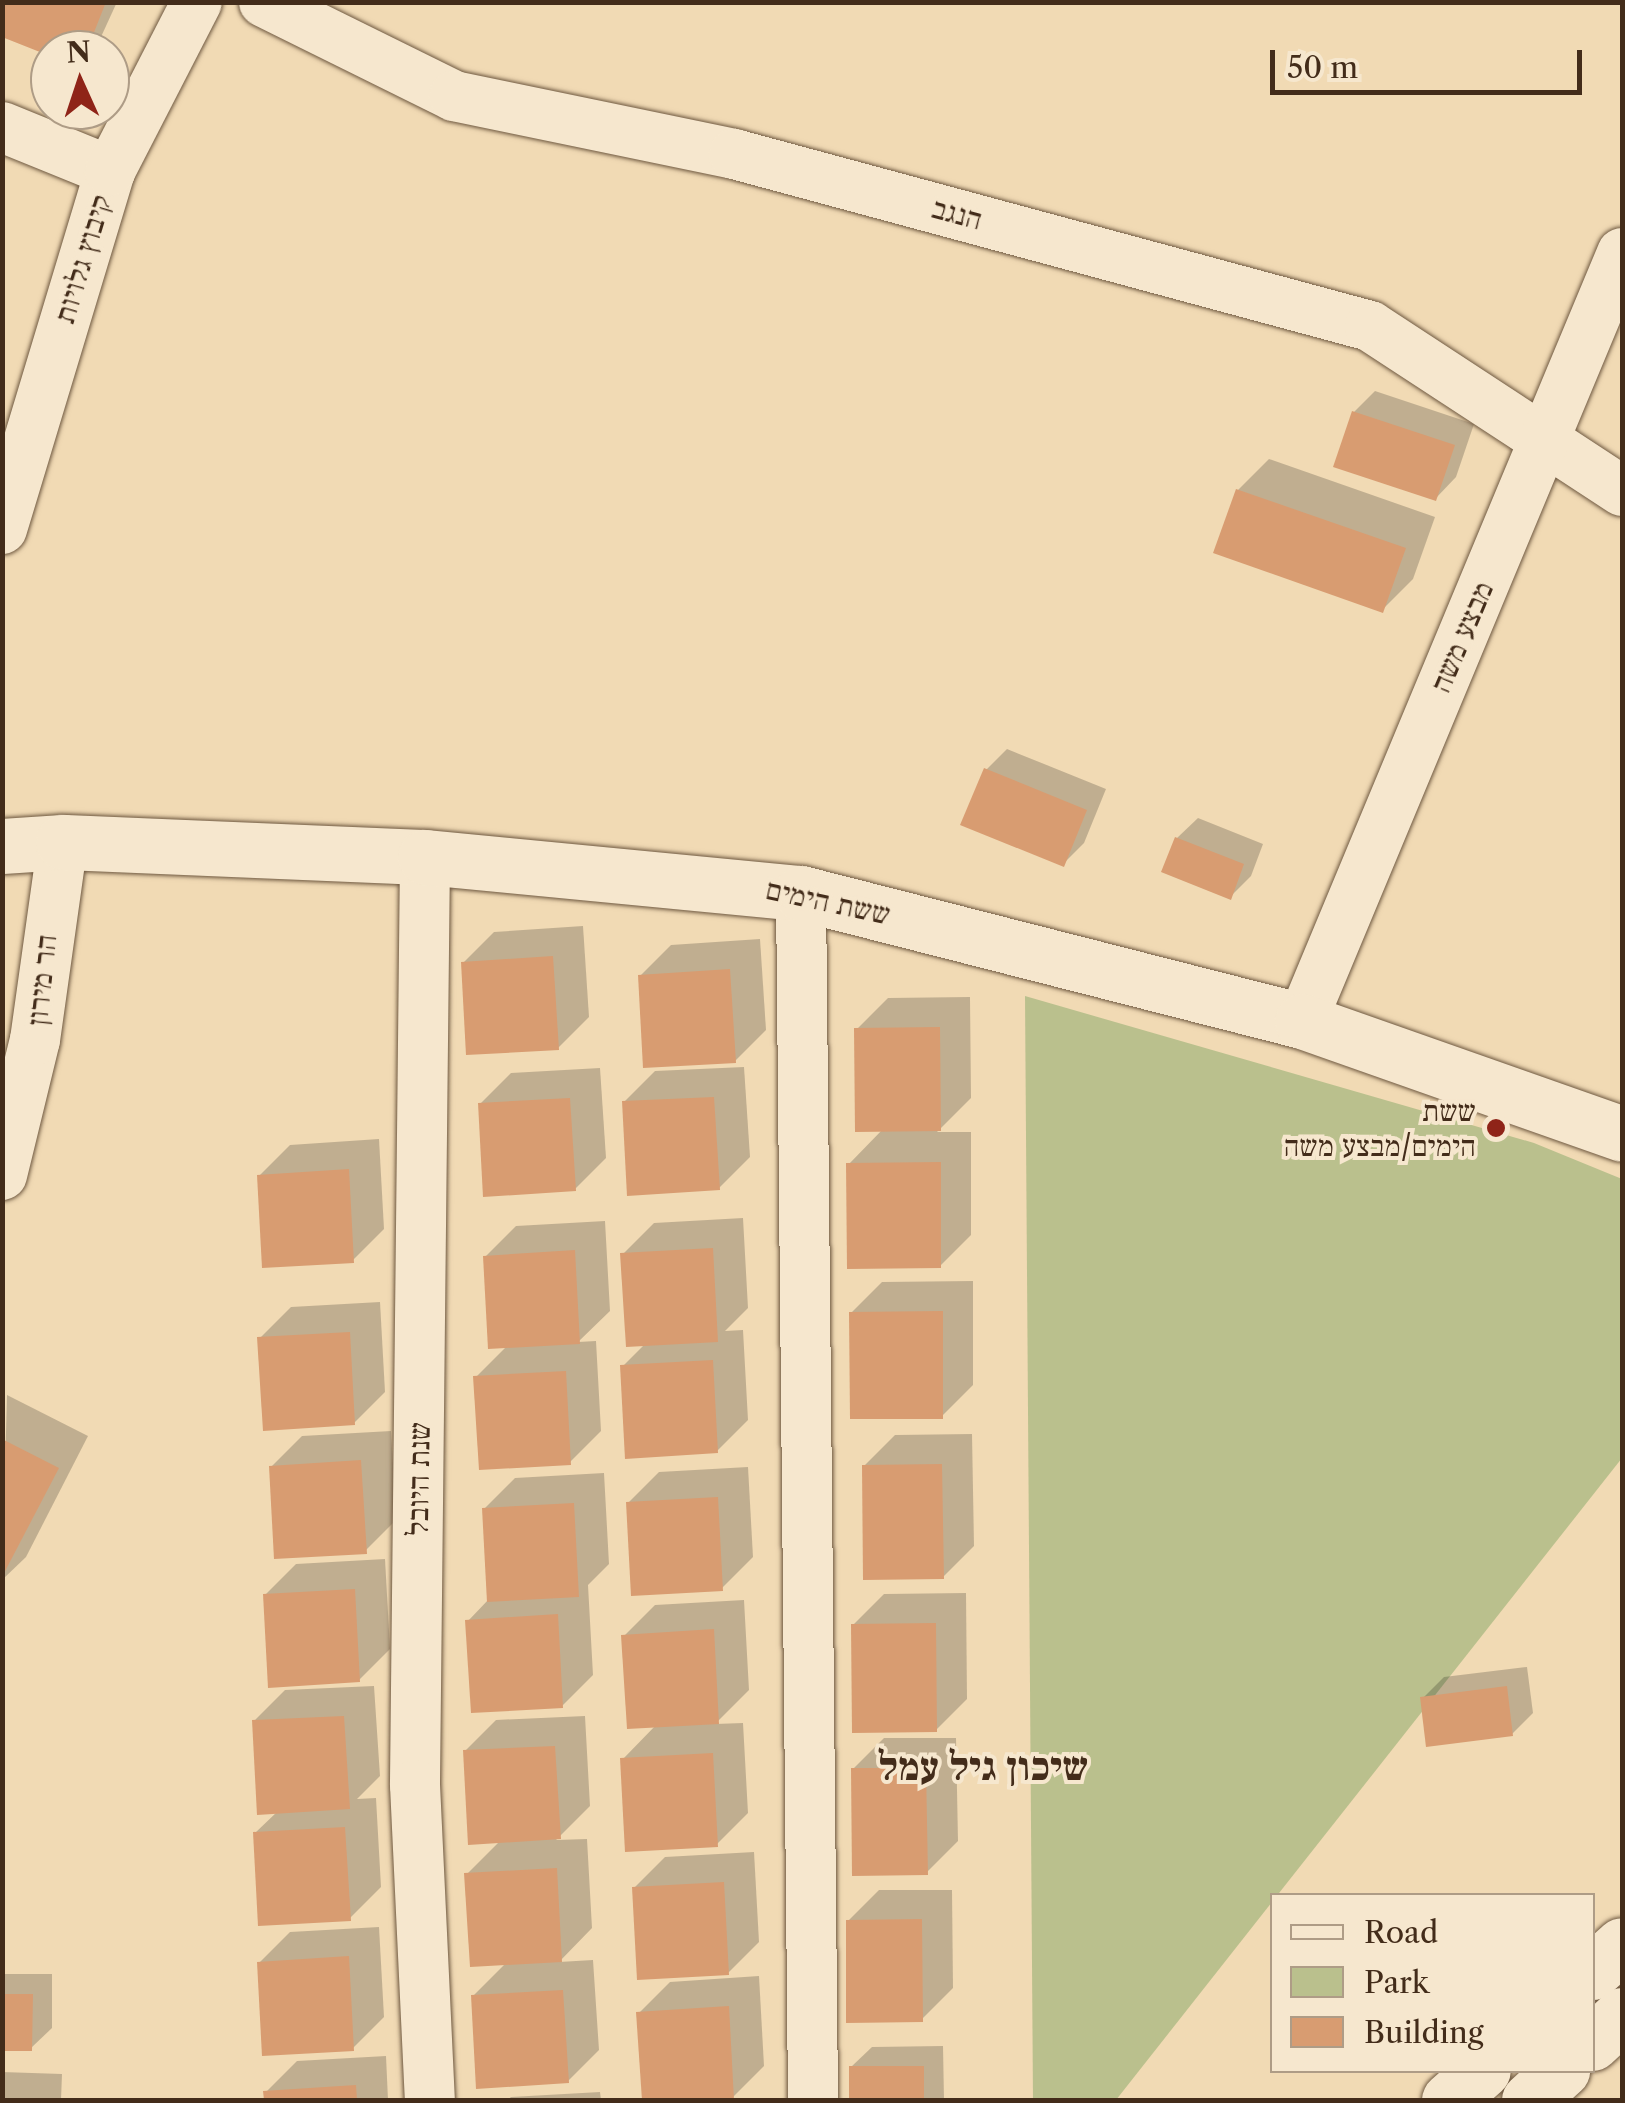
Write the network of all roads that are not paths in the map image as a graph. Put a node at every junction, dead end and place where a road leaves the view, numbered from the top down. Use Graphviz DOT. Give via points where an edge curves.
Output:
graph roads {
  1 [pos="197,2"];
  2 [pos="264,2"];
  3 [pos="2,126"];
  4 [pos="110,172"];
  5 [pos="1622,253"];
  6 [pos="1544,442"];
  7 [pos="1622,491"];
  8 [pos="2,529"];
  9 [pos="63,842"];
  10 [pos="2,846"];
  11 [pos="425,857"];
  12 [pos="800,892"];
  13 [pos="1302,1020"];
  14 [pos="1622,1134"];
  15 [pos="2,1175"];
  16 [pos="1622,1945"];
  17 [pos="1595,1969"];
  18 [pos="1622,2015"];
  19 [pos="1595,2039"];
  20 [pos="1480,2073"];
  21 [pos="1559,2073"];
  22 [pos="430,2100"];
  23 [pos="813,2100"];
  24 [pos="1449,2100"];
  25 [pos="1529,2100"];
  1 -- 4 [label="street, קיבוץ גלויות"];
  2 -- 6 [label="street, הנגב" via="454,96 734,154 1370,326"];
  3 -- 4 [label="street"];
  4 -- 8 [label="street, קיבוץ גלויות"];
  5 -- 6 [label="street, מבצע משה"];
  6 -- 7 [label="street, הנגב"];
  6 -- 13 [label="street, מבצע משה"];
  9 -- 10 [label="street, ששת הימים"];
  9 -- 11 [label="street, ששת הימים"];
  9 -- 15 [label="street, הר מירון" via="35,1040"];
  11 -- 12 [label="street, ששת הימים"];
  11 -- 22 [label="street, שנת היובל" via="415,1785"];
  12 -- 13 [label="street, ששת הימים"];
  12 -- 23 [label="street"];
  13 -- 14 [label="street, ששת הימים"];
  16 -- 17 [label="street"];
  18 -- 19 [label="street"];
  20 -- 24 [label="street"];
  21 -- 25 [label="street"];
}
